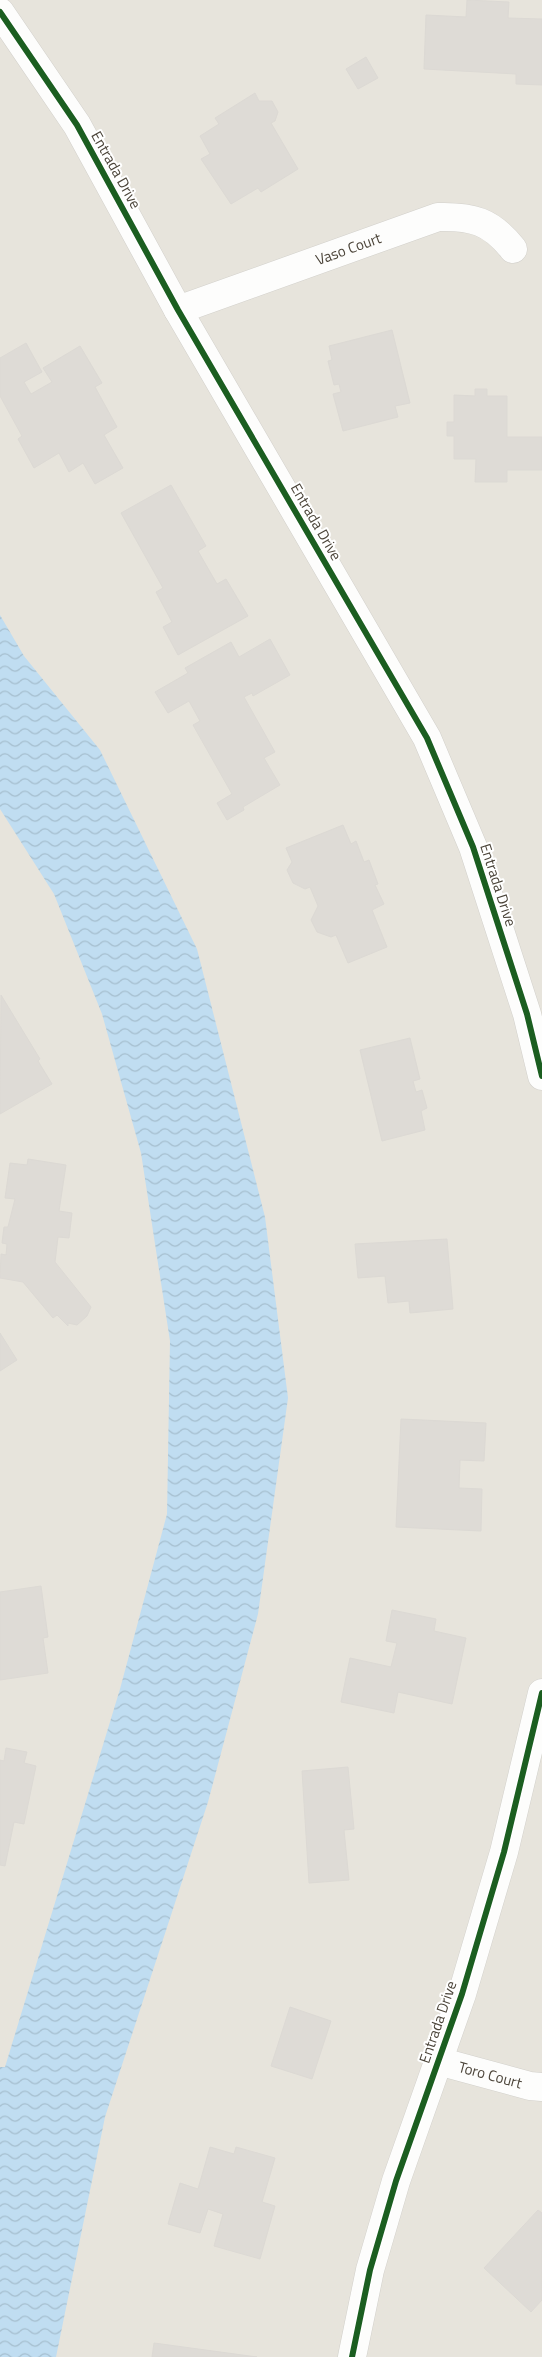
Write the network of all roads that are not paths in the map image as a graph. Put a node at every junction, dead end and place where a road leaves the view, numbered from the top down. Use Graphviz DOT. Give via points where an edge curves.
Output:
graph roads {
  1 [pos="0,12"];
  2 [pos="514,249"];
  3 [pos="178,310"];
  4 [pos="542,1076"];
  5 [pos="542,1693"];
  6 [pos="438,2061"];
  7 [pos="542,2087"];
  8 [pos="352,2357"];
  1 -- 3 [label="street, Entrada Drive" via="76,125"];
  2 -- 3 [label="street, Vaso Court" via="485,223 462,216 438,217"];
  3 -- 4 [label="street, Entrada Drive" via="427,738 473,847 527,1014"];
  5 -- 6 [label="street, Entrada Drive" via="504,1852 462,1994"];
  6 -- 7 [label="street, Toro Court"];
  6 -- 8 [label="street, Entrada Drive" via="396,2181 370,2270"];
}
